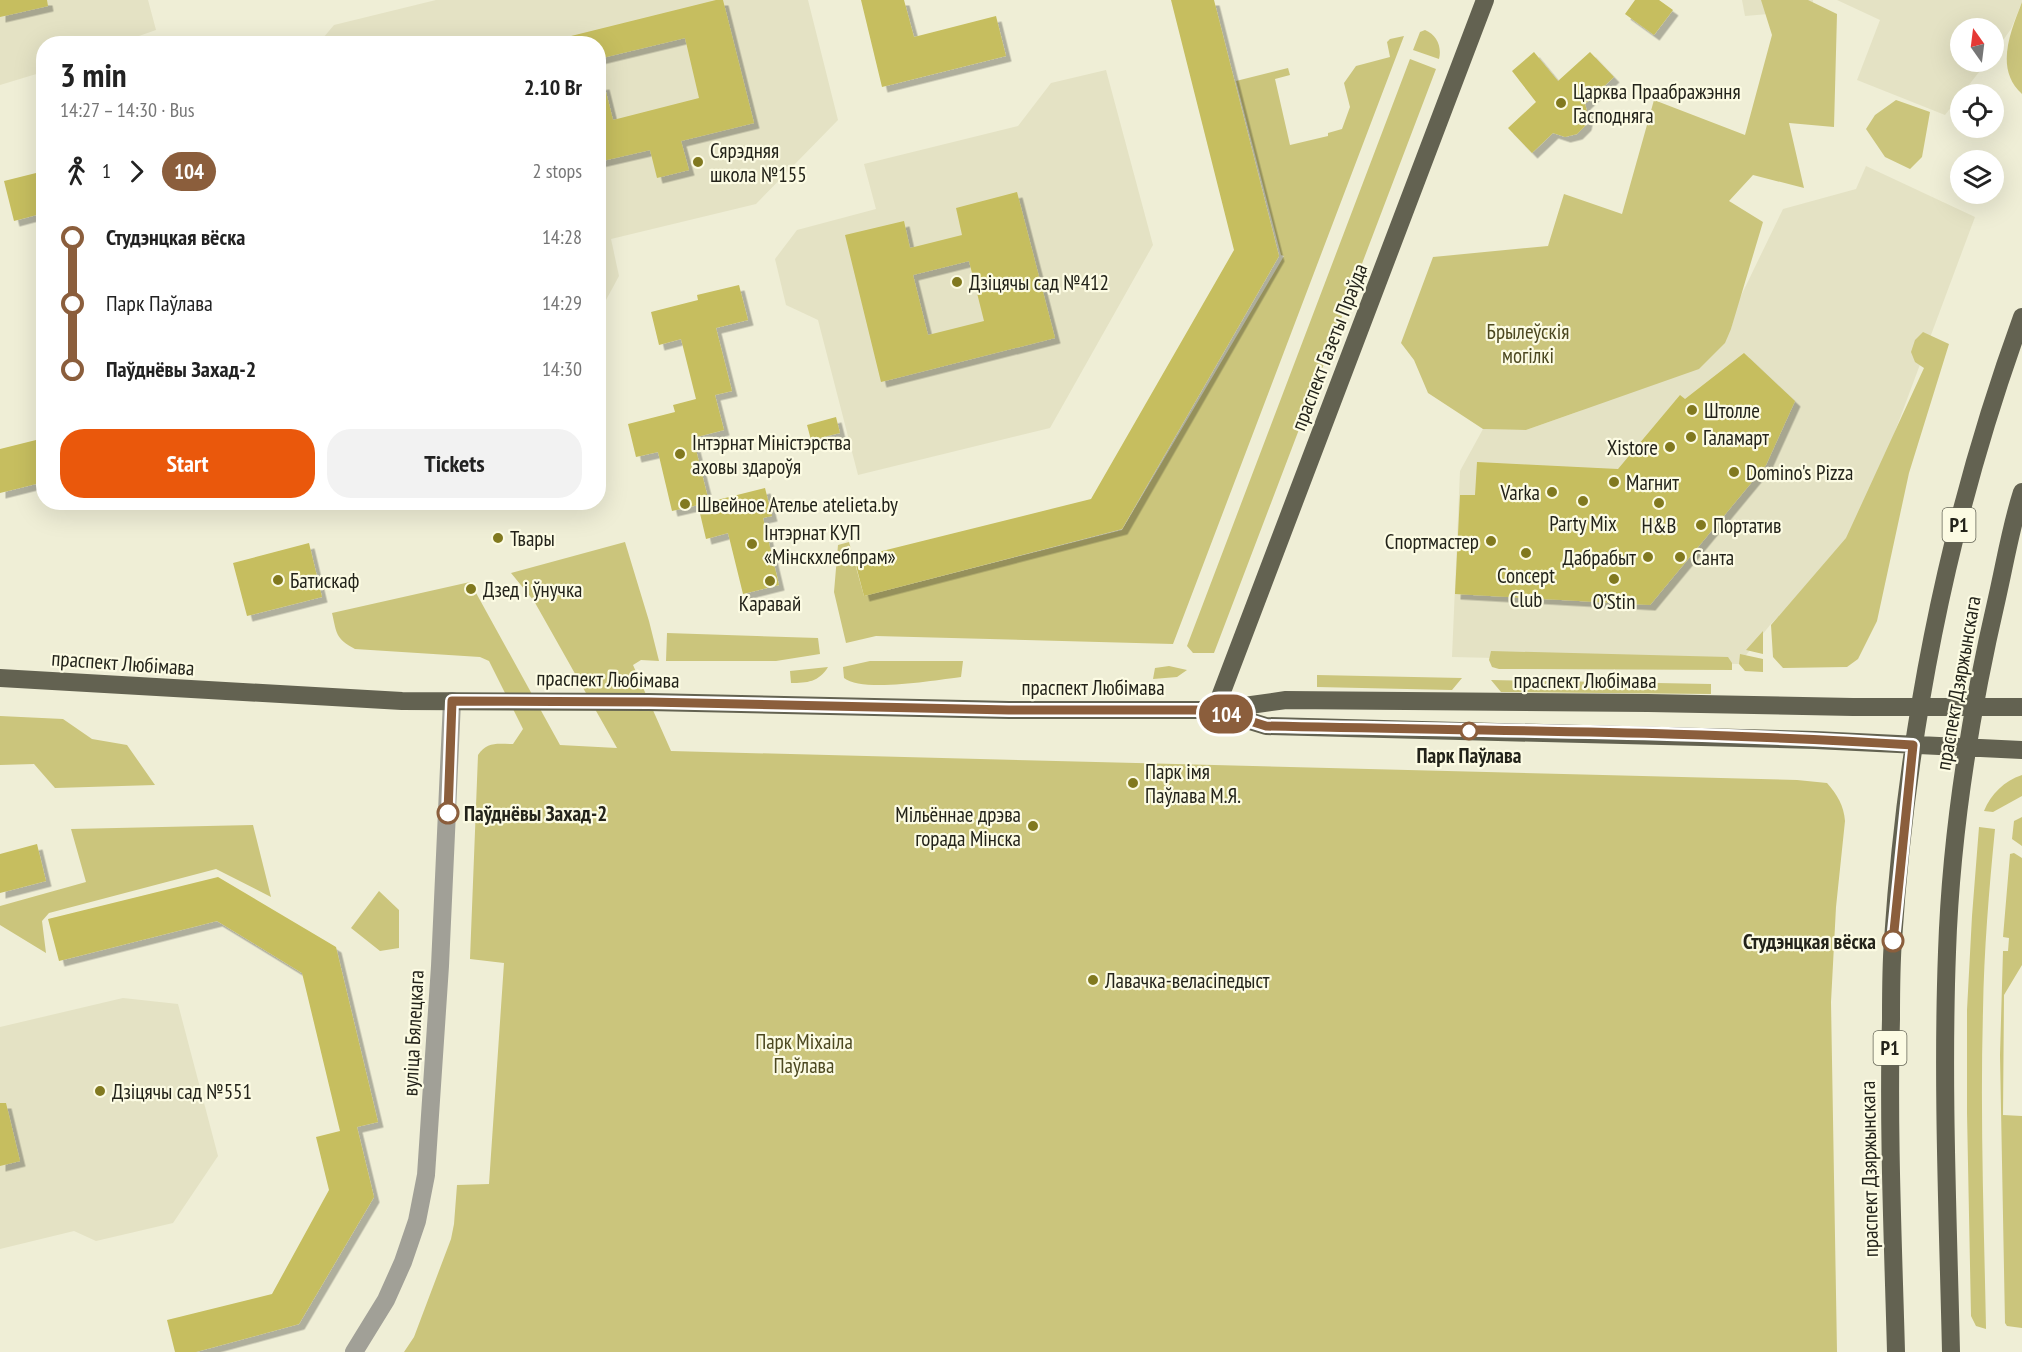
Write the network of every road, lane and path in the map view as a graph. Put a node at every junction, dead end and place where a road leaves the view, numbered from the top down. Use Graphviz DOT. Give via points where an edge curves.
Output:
graph roads {
  1 [pos="1485,0"];
  2 [pos="2022,317"];
  3 [pos="2022,492"];
  4 [pos="0,678"];
  5 [pos="452,701"];
  6 [pos="1974,706"];
  7 [pos="1920,707"];
  8 [pos="2022,707"];
  9 [pos="1215,710"];
  10 [pos="1913,745"];
  11 [pos="1968,747"];
  12 [pos="2022,750"];
  13 [pos="354,1352"];
  14 [pos="1896,1352"];
  15 [pos="1951,1352"];
  1 -- 9 [label="main road, праспект Газеты Праўда"];
  2 -- 7 [label="main road, праспект Дзяржынскага / Р1" via="1974,459"];
  3 -- 6 [label="main road, праспект Дзяржынскага"];
  4 -- 5 [label="main road, праспект Любімава"];
  5 -- 9 [label="main road, праспект Любімава"];
  5 -- 13 [label="street, вуліца Бялецкага" via="426,1175 417,1221 403,1262 386,1300"];
  6 -- 7 [label="main road, праспект Любімава"];
  6 -- 8 [label="main road, праспект Любімава"];
  6 -- 11 [label="main road, праспект Дзяржынскага"];
  7 -- 9 [label="main road, праспект Любімава" via="1286,700"];
  7 -- 10 [label="main road, праспект Дзяржынскага / Р1"];
  9 -- 10 [label="main road, праспект Любімава" via="1266,726"];
  10 -- 11 [label="main road, праспект Любімава"];
  10 -- 14 [label="main road, праспект Дзяржынскага / Р1" via="1893,941 1889,1079"];
  11 -- 12 [label="main road, праспект Любімава"];
  11 -- 15 [label="main road, праспект Дзяржынскага" via="1958,812 1947,951 1945,1082"];
}
